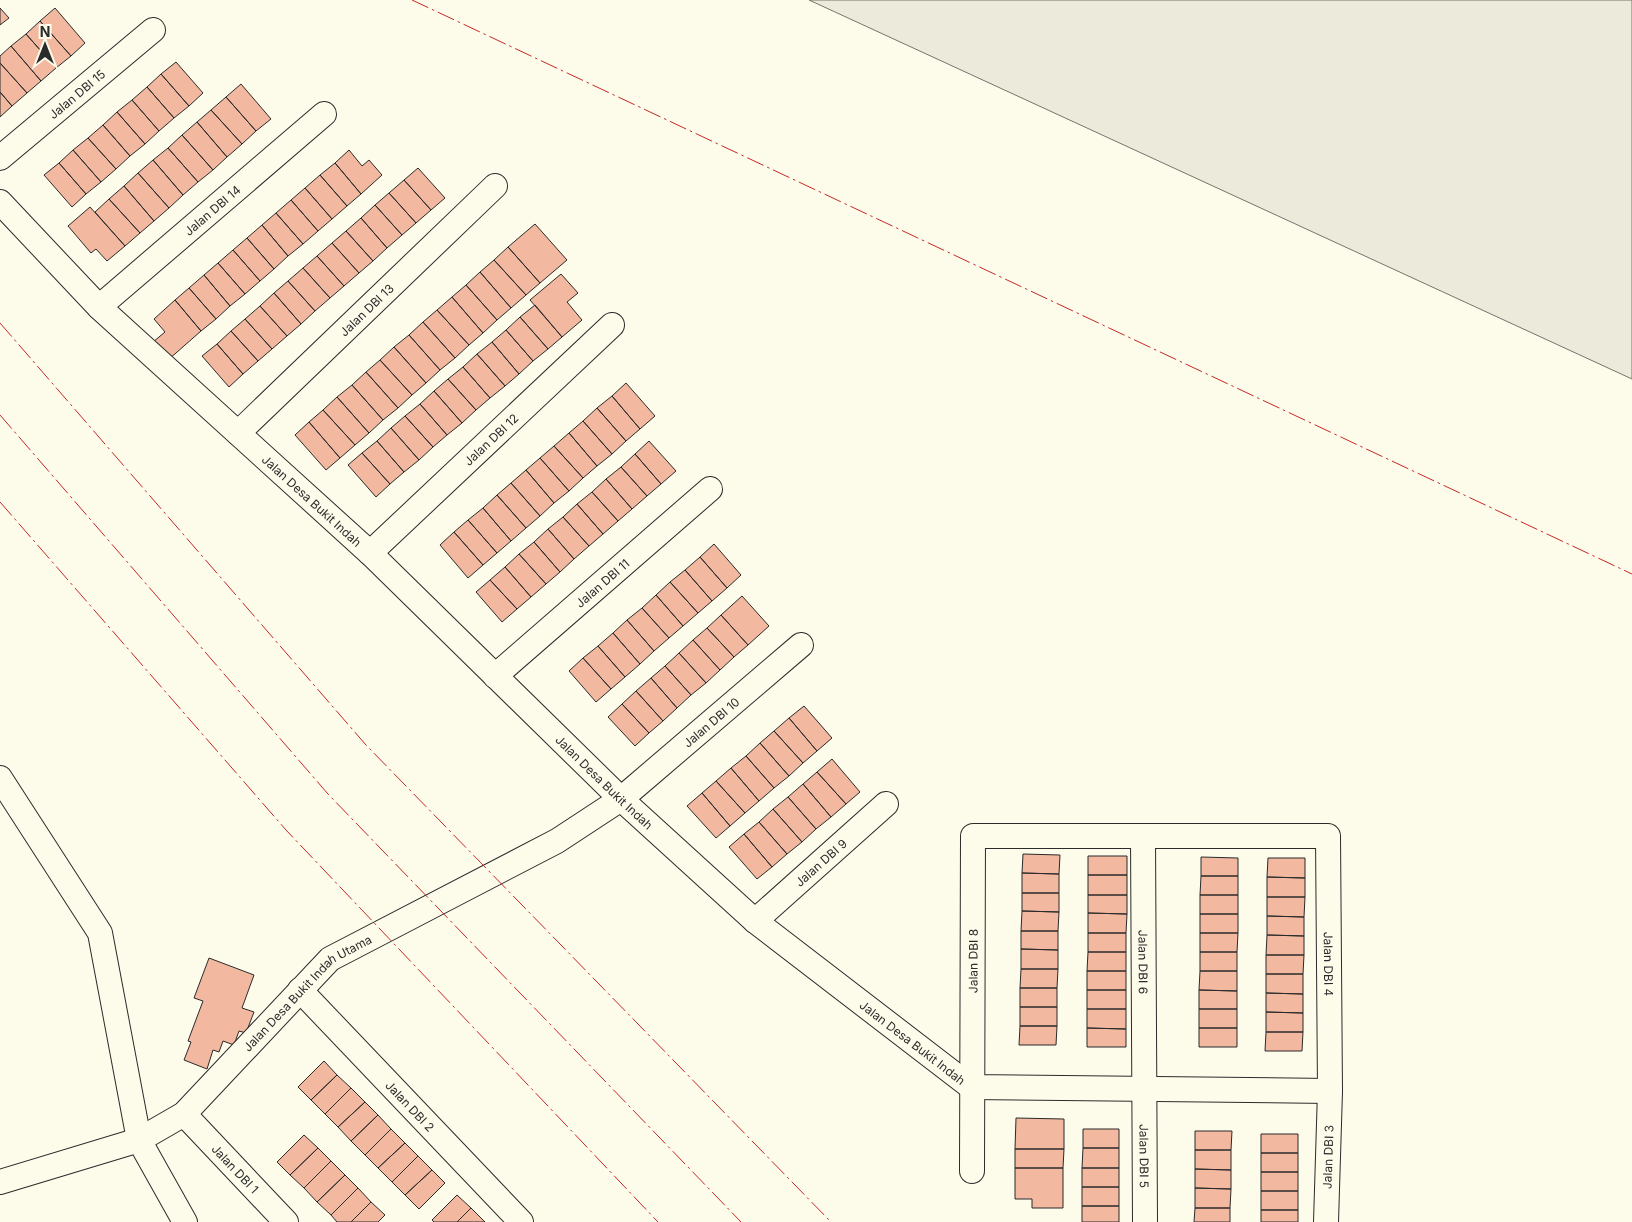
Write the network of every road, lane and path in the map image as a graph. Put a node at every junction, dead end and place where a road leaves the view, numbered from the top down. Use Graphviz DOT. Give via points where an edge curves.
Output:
graph roads {
  1 [pos="153,30"];
  2 [pos="324,114"];
  3 [pos="0,158"];
  4 [pos="495,186"];
  5 [pos="0,202"];
  6 [pos="99,307"];
  7 [pos="612,326"];
  8 [pos="238,433"];
  9 [pos="710,489"];
  10 [pos="370,552"];
  11 [pos="801,645"];
  12 [pos="495,676"];
  13 [pos="0,778"];
  14 [pos="621,799"];
  15 [pos="886,804"];
  16 [pos="1143,836"];
  17 [pos="755,921"];
  18 [pos="300,990"];
  19 [pos="971,1087"];
  20 [pos="1144,1090"];
  21 [pos="1330,1091"];
  22 [pos="184,1114"];
  23 [pos="139,1140"];
  24 [pos="972,1171"];
  25 [pos="0,1182"];
  26 [pos="185,1222"];
  27 [pos="286,1222"];
  28 [pos="521,1222"];
  29 [pos="1145,1222"];
  30 [pos="1326,1222"];
  1 -- 3 [label="street, Jalan DBI 15"];
  2 -- 6 [label="street, Jalan DBI 14"];
  4 -- 8 [label="street, Jalan DBI 13"];
  5 -- 6 [label="street, Jalan Desa Bukit Indah"];
  6 -- 8 [label="street, Jalan Desa Bukit Indah"];
  7 -- 10 [label="street, Jalan DBI 12"];
  8 -- 10 [label="street, Jalan Desa Bukit Indah"];
  9 -- 12 [label="street, Jalan DBI 11"];
  10 -- 12 [label="street, Jalan Desa Bukit Indah"];
  11 -- 14 [label="street, Jalan DBI 10"];
  12 -- 14 [label="street, Jalan Desa Bukit Indah"];
  13 -- 23 [label="street" via="100,933"];
  14 -- 17 [label="street, Jalan Desa Bukit Indah"];
  14 -- 18 [label="street, Jalan Desa Bukit Indah Utama" via="557,841 330,959"];
  15 -- 17 [label="street, Jalan DBI 9"];
  16 -- 19 [label="street, Jalan DBI 8" via="973,836"];
  16 -- 20 [label="street, Jalan DBI 6"];
  16 -- 21 [label="street, Jalan DBI 4" via="1328,836"];
  17 -- 19 [label="street, Jalan Desa Bukit Indah"];
  18 -- 22 [label="street, Jalan Desa Bukit Indah Utama"];
  18 -- 28 [label="street, Jalan DBI 2"];
  19 -- 20 [label="street, Jalan Desa Bukit Indah"];
  19 -- 24 [label="street, Jalan DBI 8"];
  20 -- 21 [label="street, Jalan Desa Bukit Indah"];
  20 -- 29 [label="street, Jalan DBI 5"];
  21 -- 30 [label="street, Jalan DBI 3"];
  22 -- 23 [label="street, Jalan Desa Bukit Indah Utama"];
  22 -- 27 [label="street, Jalan DBI 1"];
  23 -- 25 [label="street, Jalan Desa Bukit Indah Utama"];
  23 -- 26 [label="street"];
}
